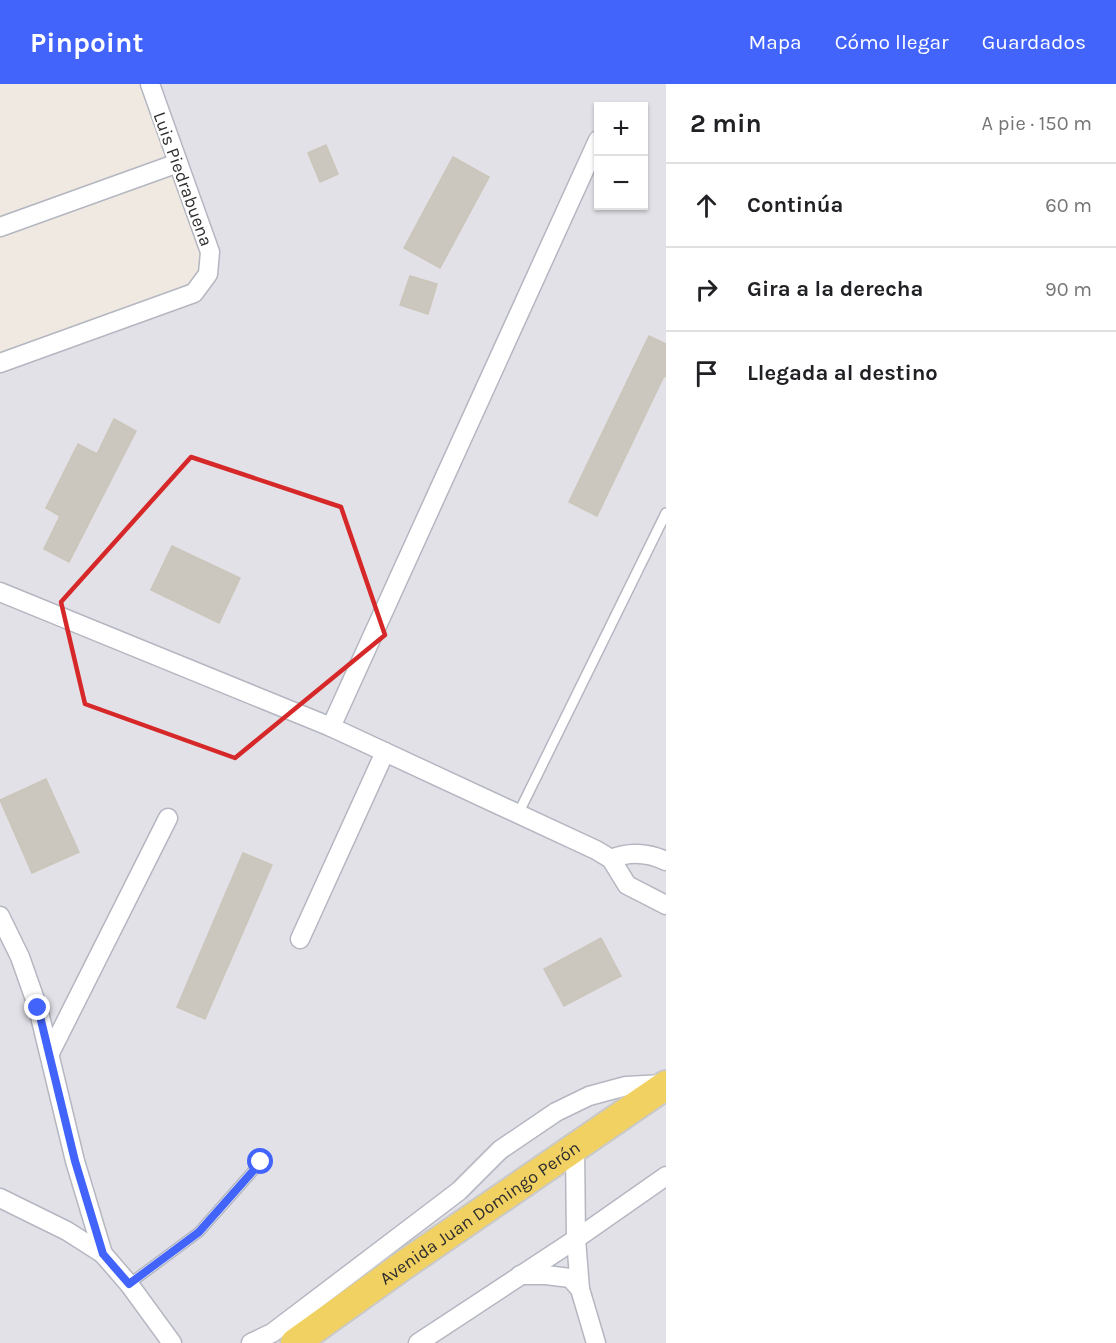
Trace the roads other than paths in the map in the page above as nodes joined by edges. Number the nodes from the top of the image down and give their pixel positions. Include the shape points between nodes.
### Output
1 (150, 84) edge
2 (594, 149) edge
3 (178, 163) junction
4 (0, 227) edge
5 (0, 363) edge
6 (666, 513) edge
7 (0, 592) edge
8 (331, 727) junction
9 (385, 752) junction
10 (518, 814) junction
11 (168, 818) dead end
12 (611, 859) junction
13 (666, 861) edge
14 (666, 905) edge
15 (0, 916) edge
16 (300, 939) dead end
17 (50, 1053) junction
18 (666, 1085) edge
19 (574, 1148) junction
20 (261, 1162) dead end
21 (666, 1176) edge
22 (0, 1198) edge
23 (576, 1239) junction
24 (103, 1254) junction
25 (520, 1275) junction
26 (129, 1284) junction
27 (580, 1289) junction
28 (172, 1343) edge
29 (251, 1343) edge
30 (295, 1343) edge
31 (418, 1343) edge
32 (596, 1343) edge

1 - 3 street, Luis Piedrabuena
2 - 8 street
3 - 4 street
3 - 5 street, Luis Piedrabuena via 210,252 208,274 194,293
6 - 10 lane
7 - 8 street
8 - 9 street
9 - 10 street
9 - 16 street
10 - 12 street
11 - 17 street
12 - 13 street via 651,854
12 - 14 street via 627,885
15 - 17 street via 20,957
17 - 24 street via 75,1161
18 - 19 main road, Avenida Juan Domingo Perón
18 - 29 street via 626,1086 589,1096 556,1113 500,1150 459,1191 272,1333
19 - 23 street
19 - 30 main road, Avenida Juan Domingo Perón
20 - 26 lane via 199,1232
21 - 23 street
22 - 24 street via 67,1231
23 - 25 street
23 - 27 street
24 - 26 street
25 - 27 street via 570,1278
25 - 31 street
26 - 28 street
27 - 32 street

